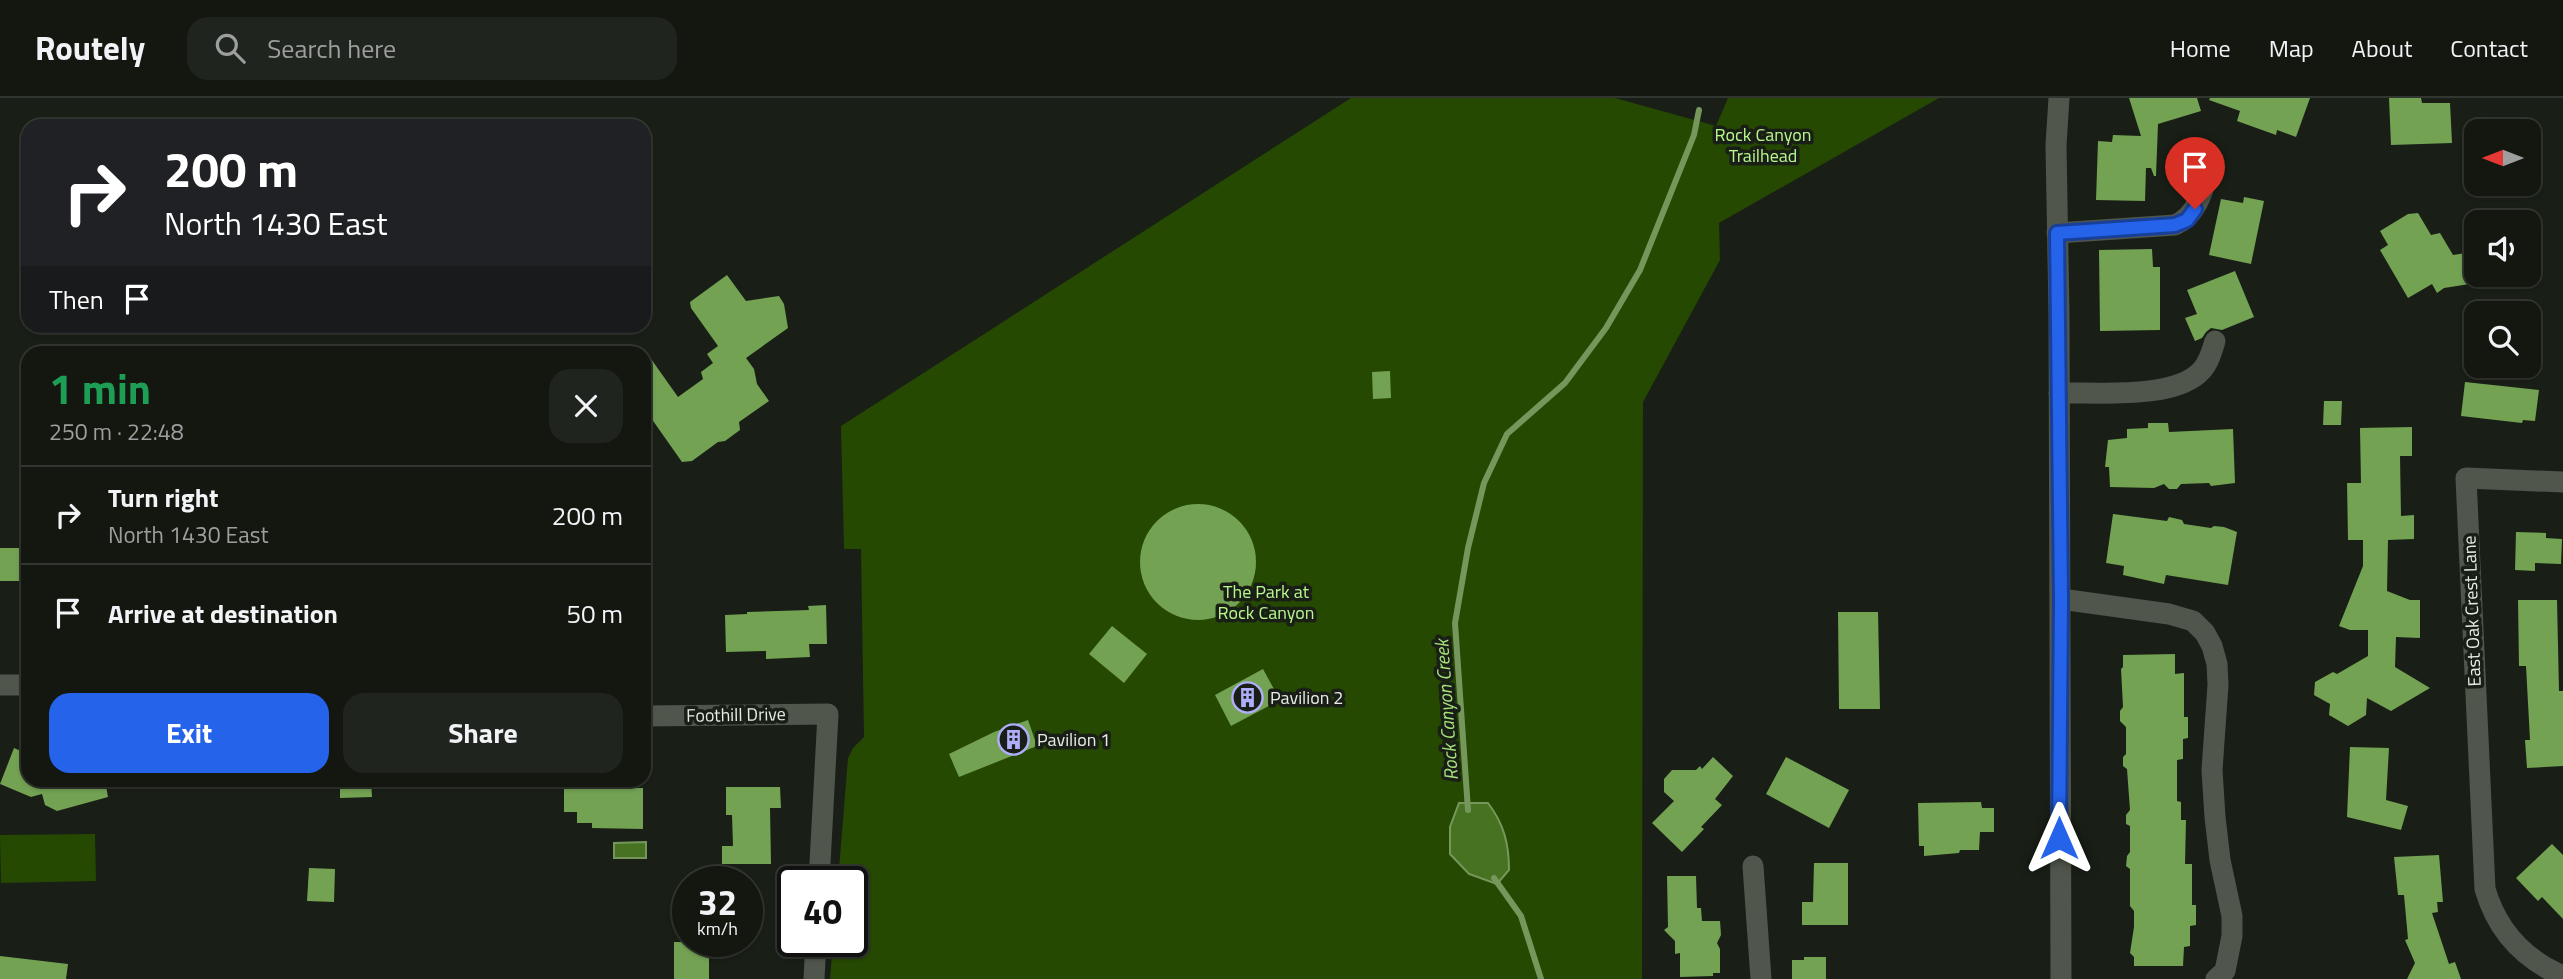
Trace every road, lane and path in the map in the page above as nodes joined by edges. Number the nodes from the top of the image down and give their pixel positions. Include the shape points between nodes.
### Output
1 (2057, 108) edge
2 (2212, 160) dead end
3 (2057, 233) junction
4 (2215, 341) dead end
5 (2059, 393) junction
6 (2563, 482) edge
7 (2061, 599) junction
8 (0, 685) edge
9 (21, 685) edge
10 (651, 716) edge
11 (820, 866) edge
12 (1753, 866) dead end
13 (815, 957) edge
14 (2563, 976) edge
15 (814, 979) edge
16 (1761, 979) edge
17 (2061, 979) edge
18 (2216, 979) edge

1 - 3 street
2 - 3 street via 2187,220 2175,225
3 - 5 street
4 - 5 street via 2202,371 2171,388
5 - 7 street
6 - 14 street, East Oak Crest Lane via 2466,478 2485,889 2496,919 2511,941 2532,960
7 - 17 street
7 - 18 street via 2193,621 2213,646 2218,685 2213,793 2232,916 2225,971
8 - 9 street
10 - 11 street, Foothill Drive via 828,714
12 - 16 street
13 - 15 street

